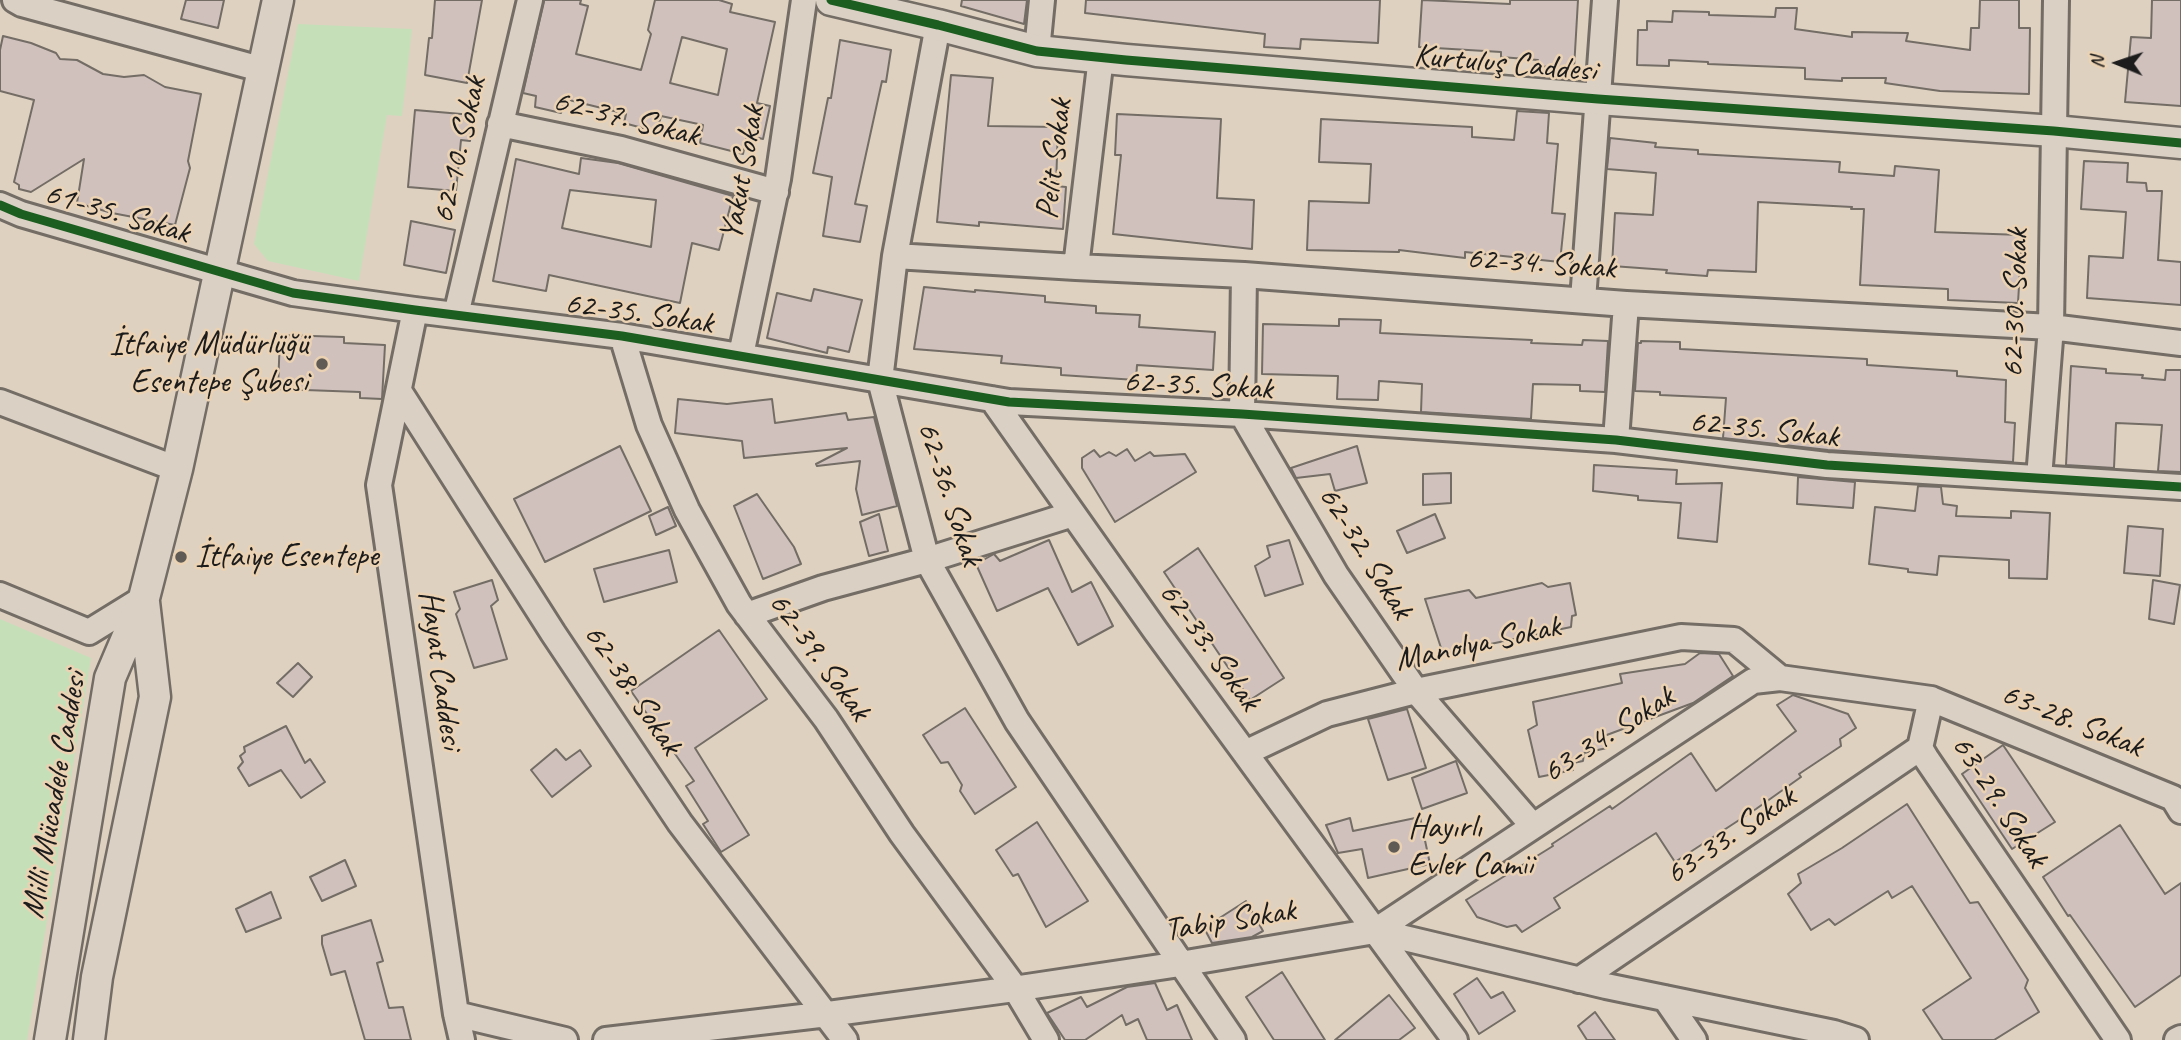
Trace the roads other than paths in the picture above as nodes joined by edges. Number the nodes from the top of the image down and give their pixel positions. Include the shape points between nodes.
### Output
1 (15, 0) edge
2 (278, 0) edge
3 (530, 0) edge
4 (804, 0) edge
5 (1042, 0) edge
6 (1605, 0) edge
7 (2056, 0) edge
8 (839, 1) edge
9 (938, 25) junction
10 (1037, 51) junction
11 (1101, 57) junction
12 (264, 70) junction
13 (1598, 99) junction
14 (500, 124) junction
15 (2054, 131) junction
16 (2181, 142) edge
17 (776, 192) junction
18 (0, 205) edge
19 (895, 256) junction
20 (1076, 267) junction
21 (220, 271) junction
22 (1244, 275) junction
23 (1583, 300) junction
24 (1626, 304) junction
25 (415, 310) junction
26 (456, 315) junction
27 (2051, 327) junction
28 (622, 336) junction
29 (2181, 343) edge
30 (741, 355) junction
31 (880, 380) junction
32 (399, 391) junction
33 (992, 399) junction
34 (0, 402) edge
35 (1242, 414) junction
36 (1616, 440) junction
37 (177, 469) junction
38 (2039, 478) junction
39 (2181, 487) edge
40 (1073, 514) junction
41 (928, 559) junction
42 (0, 595) edge
43 (144, 598) junction
44 (747, 615) junction
45 (1780, 678) junction
46 (1416, 691) junction
47 (1931, 699) junction
48 (1920, 748) junction
49 (1245, 753) junction
50 (2178, 801) edge
51 (1532, 825) junction
52 (1375, 931) junction
53 (1180, 964) junction
54 (1579, 980) junction
55 (1015, 988) junction
56 (1665, 999) junction
57 (456, 1014) junction
58 (828, 1014) junction
59 (50, 1040) edge
60 (89, 1040) edge
61 (463, 1040) edge
62 (565, 1040) edge
63 (606, 1040) edge
64 (845, 1040) edge
65 (1046, 1040) edge
66 (1233, 1040) edge
67 (1455, 1040) edge
68 (1694, 1040) edge
69 (1856, 1040) edge
70 (2118, 1040) edge

1 - 12 street
2 - 12 street
3 - 14 street, 62-10. Sokak
4 - 17 street, Yakut Sokak
5 - 10 street
6 - 13 street
7 - 15 street, 62-30. Sokak
8 - 9 street, Kurtuluş Caddesi
9 - 10 street, Kurtuluş Caddesi
9 - 19 street, 62-36. Sokak
10 - 11 street, Kurtuluş Caddesi
11 - 13 street, Kurtuluş Caddesi
11 - 20 street, Pelit Sokak
12 - 21 street
13 - 15 street, Kurtuluş Caddesi
13 - 23 street
14 - 17 street, 62-37. Sokak via 621,149
14 - 26 street, 62-10. Sokak
15 - 16 street, Kurtuluş Caddesi
15 - 27 street, 62-30. Sokak
17 - 30 street, Yakut Sokak
18 - 21 street, 61-35. Sokak
19 - 20 street, 62-34. Sokak
19 - 31 street, 62-36. Sokak
20 - 22 street, 62-34. Sokak
21 - 25 street, 62-35. Sokak via 293,293
21 - 37 street
22 - 23 street, 62-34. Sokak
22 - 35 street
23 - 24 street, 62-34. Sokak
24 - 27 street, 62-34. Sokak
24 - 36 street
25 - 26 street, 62-35. Sokak
25 - 32 street, Hayat Caddesi
26 - 28 street, 62-35. Sokak
27 - 29 street, 62-34. Sokak
27 - 38 street, 62-30. Sokak
28 - 30 street, 62-35. Sokak
28 - 44 street, 62-39. Sokak via 649,425 682,498
30 - 31 street, 62-35. Sokak
31 - 33 street, 62-35. Sokak
31 - 41 street, 62-36. Sokak
32 - 57 street, Hayat Caddesi via 379,485
32 - 58 street, 62-38. Sokak via 680,823
33 - 35 street, 62-35. Sokak
33 - 40 street, 62-33. Sokak
34 - 37 street
35 - 36 street, 62-35. Sokak
35 - 46 street, 62-32. Sokak via 1336,575
36 - 38 street, 62-35. Sokak via 1827,465
37 - 43 street
38 - 39 street, 62-35. Sokak
40 - 41 street
40 - 49 street, 62-33. Sokak
41 - 44 street
41 - 53 street, 62-36. Sokak via 1017,721
42 - 43 street via 89,632
43 - 59 street, Milli Mücadele Caddesi via 110,678
43 - 60 street via 155,697 96,977
44 - 55 street, 62-39. Sokak
45 - 46 street, Manolya Sokak via 1734,640 1681,637
45 - 47 street, 63-29. Sokak
45 - 51 street, 63-34. Sokak via 1753,681
46 - 49 street, Manolya Sokak via 1327,714
46 - 51 street, 62-32. Sokak
47 - 48 street, 63-29. Sokak
47 - 50 street, 63-28. Sokak
48 - 54 street, 63-33. Sokak
48 - 70 street, 63-29. Sokak
49 - 52 street, 62-33. Sokak
51 - 52 street, 63-34. Sokak
52 - 53 street, Tabip Sokak
52 - 54 street, Tabip Sokak
52 - 67 street, 62-33. Sokak
53 - 55 street, Tabip Sokak
53 - 66 street, 62-36. Sokak
54 - 56 street, Tabip Sokak
55 - 58 street, Tabip Sokak
55 - 65 street, 62-39. Sokak
56 - 68 street
56 - 69 street, Tabip Sokak
57 - 61 street, Hayat Caddesi
57 - 62 street
58 - 63 street, Tabip Sokak
58 - 64 street, 62-38. Sokak

